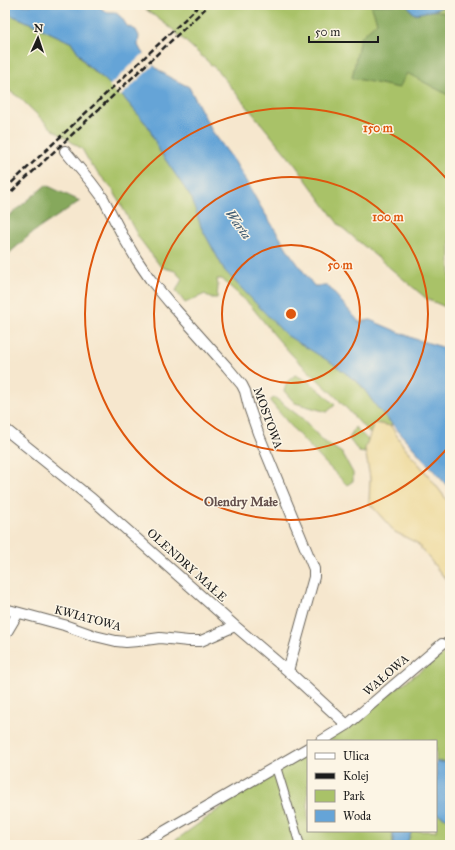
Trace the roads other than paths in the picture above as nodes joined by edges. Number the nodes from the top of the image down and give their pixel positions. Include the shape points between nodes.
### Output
1 (65, 151) dead end
2 (5, 429) edge
3 (5, 609) edge
4 (18, 613) junction
5 (235, 626) junction
6 (5, 635) edge
7 (442, 644) dead end
8 (288, 671) junction
9 (347, 725) junction
10 (323, 740) edge
11 (307, 749) edge
12 (276, 767) junction
13 (141, 845) edge
14 (300, 845) edge

1 - 8 street, MOSTOWA via 103,198 125,240 150,279 228,367 245,391 258,433 314,570
2 - 5 street, OLENDRY MAŁE via 92,499
3 - 4 street, KWIATOWA
4 - 5 street, KWIATOWA via 95,636 126,642 160,638 201,640
4 - 6 street
5 - 8 street, OLENDRY MAŁE
7 - 9 street, WAŁOWA
8 - 9 street, OLENDRY MAŁE
9 - 10 street, WAŁOWA
11 - 12 street
12 - 13 street
12 - 14 street

